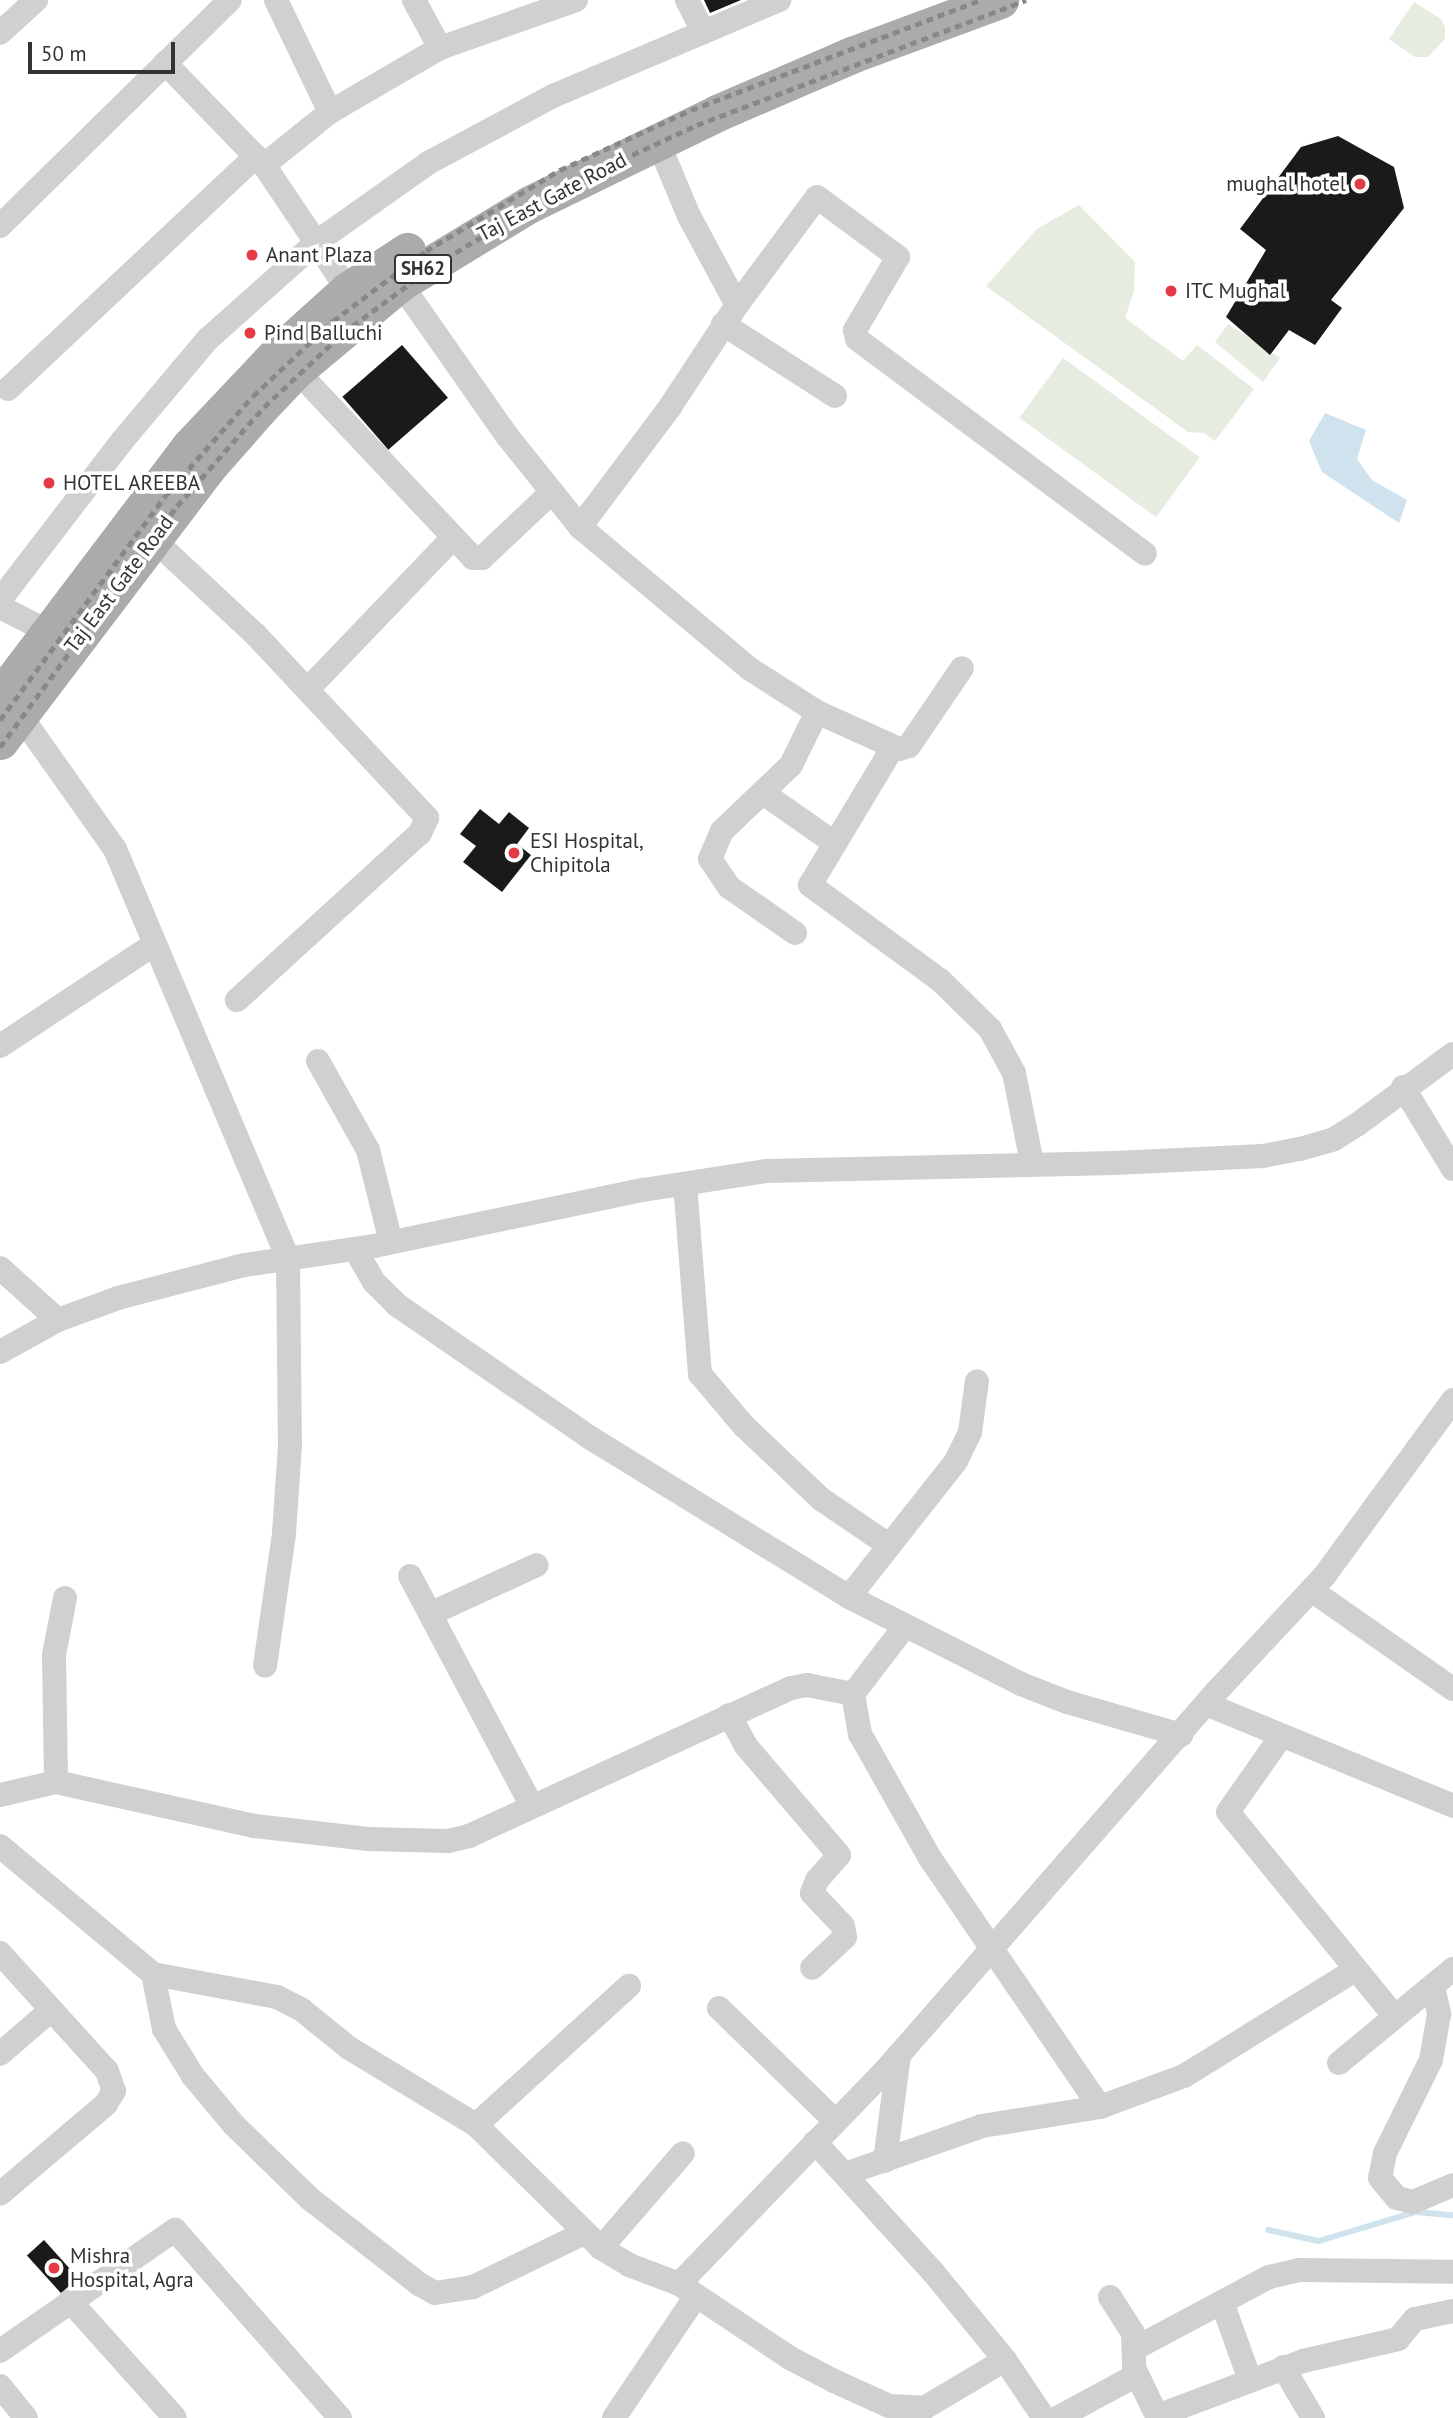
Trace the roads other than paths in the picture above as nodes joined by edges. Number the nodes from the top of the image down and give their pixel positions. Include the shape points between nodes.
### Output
1 (36, 0) edge
2 (230, 0) edge
3 (276, 0) edge
4 (414, 0) edge
5 (687, 0) edge
6 (779, 0) edge
7 (927, 0) edge
8 (1000, 0) edge
9 (561, 2) edge
10 (703, 32) junction
11 (0, 33) edge
12 (440, 48) junction
13 (165, 63) junction
14 (330, 112) junction
15 (658, 142) junction
16 (260, 160) junction
17 (1, 221) edge
18 (318, 241) junction
19 (400, 283) junction
20 (356, 302) junction
21 (730, 315) junction
22 (296, 370) junction
23 (9, 389) dead end
24 (835, 396) dead end
25 (551, 493) junction
26 (580, 527) junction
27 (453, 538) junction
28 (153, 539) junction
29 (1145, 554) dead end
30 (0, 600) edge
31 (0, 607) edge
32 (49, 632) junction
33 (962, 668) dead end
34 (308, 689) junction
35 (817, 712) junction
36 (7, 718) edge
37 (893, 747) junction
38 (763, 793) junction
39 (833, 842) junction
40 (795, 933) dead end
41 (153, 945) junction
42 (237, 1000) dead end
43 (0, 1046) edge
44 (1453, 1054) edge
45 (318, 1061) dead end
46 (1403, 1087) junction
47 (1032, 1163) junction
48 (1453, 1170) edge
49 (685, 1184) junction
50 (391, 1242) junction
51 (355, 1249) junction
52 (288, 1258) junction
53 (0, 1268) edge
54 (58, 1320) junction
55 (0, 1352) edge
56 (977, 1381) dead end
57 (1453, 1400) edge
58 (890, 1546) junction
59 (537, 1565) dead end
60 (410, 1576) dead end
61 (1311, 1590) junction
62 (849, 1597) junction
63 (65, 1598) dead end
64 (432, 1613) junction
65 (905, 1626) junction
66 (265, 1666) dead end
67 (1453, 1689) edge
68 (853, 1694) junction
69 (1206, 1704) junction
70 (729, 1715) junction
71 (1181, 1735) junction
72 (1280, 1738) junction
73 (56, 1782) junction
74 (0, 1795) edge
75 (531, 1805) junction
76 (1453, 1806) edge
77 (0, 1846) edge
78 (0, 1953) edge
79 (993, 1953) junction
80 (813, 1968) dead end
81 (1355, 1970) junction
82 (153, 1974) junction
83 (1446, 1980) edge
84 (629, 1986) dead end
85 (719, 2008) dead end
86 (51, 2010) junction
87 (1395, 2017) junction
88 (0, 2054) edge
89 (900, 2055) junction
90 (1339, 2063) dead end
91 (1100, 2107) junction
92 (835, 2121) junction
93 (476, 2125) junction
94 (816, 2142) junction
95 (683, 2152) dead end
96 (886, 2161) junction
97 (845, 2174) junction
98 (1453, 2185) edge
99 (0, 2194) edge
100 (593, 2240) junction
101 (1453, 2272) edge
102 (688, 2290) junction
103 (1110, 2297) dead end
104 (71, 2301) junction
105 (1222, 2302) junction
106 (1453, 2311) edge
107 (1134, 2349) junction
108 (0, 2351) edge
109 (1005, 2360) junction
110 (1283, 2367) junction
111 (1137, 2375) junction
112 (1250, 2380) junction
113 (0, 2386) edge
114 (1157, 2417) edge
115 (26, 2418) edge
116 (175, 2418) edge
117 (340, 2418) edge
118 (614, 2418) edge
119 (1044, 2418) edge
120 (1057, 2418) edge
121 (1313, 2418) edge

1 - 11 street
2 - 13 street
3 - 14 street
4 - 12 street
5 - 10 street
6 - 10 street
7 - 20 main road, SH62 via 635,125 496,196
8 - 15 main road, Taj East Gate Road / SH62 via 854,54
9 - 12 street
10 - 18 street via 554,96 428,163
12 - 14 street
13 - 16 street
13 - 17 street
14 - 16 street
15 - 19 main road, Taj East Gate Road / SH62 via 530,204
15 - 21 street
16 - 18 street
16 - 23 street
18 - 20 street
18 - 30 street via 208,340 122,441
19 - 20 main road, Taj East Gate Road / SH62
19 - 25 street
20 - 22 main road, Taj East Gate Road / SH62
20 - 32 main road, SH62 via 278,353 189,447
21 - 24 street
21 - 26 street via 670,407
21 - 29 street via 810,202 822,198 898,257 855,336
22 - 27 street
22 - 28 main road, Taj East Gate Road / SH62 via 208,467
25 - 26 street
25 - 27 street via 482,558 470,556
26 - 35 street via 750,669
27 - 34 street
28 - 34 street
28 - 36 main road, Taj East Gate Road / SH62
31 - 32 street
32 - 36 main road, SH62
33 - 37 street via 909,746
34 - 42 street via 424,812 427,825
35 - 37 street
35 - 38 street via 803,746
36 - 41 street via 116,849
37 - 39 street
38 - 39 street
38 - 40 street via 722,831 710,859 729,887
39 - 47 street via 810,885 940,981 990,1029 1014,1073
41 - 43 street
41 - 52 street
44 - 46 street
45 - 50 street via 368,1150
46 - 47 street via 1342,1134 1300,1149 1263,1156
46 - 48 street
47 - 49 street via 766,1171
49 - 50 street
49 - 58 street via 700,1374 744,1426 821,1499
50 - 51 street
51 - 52 street
51 - 62 street via 374,1282 397,1306 590,1437
52 - 54 street via 118,1298
52 - 66 street via 290,1445 284,1534
53 - 54 street
54 - 55 street
56 - 58 street via 970,1432 956,1461
57 - 61 street via 1362,1529
58 - 62 street
59 - 64 street
60 - 64 street
61 - 67 street
61 - 69 street
62 - 65 street
63 - 73 street via 54,1655
64 - 75 street
65 - 68 street
65 - 71 street via 1055,1698
68 - 70 street via 807,1685
68 - 79 street via 860,1734 930,1858
69 - 71 street
69 - 72 street
70 - 75 street
70 - 80 street via 746,1746 839,1854 812,1893 844,1926 845,1937
71 - 79 street
72 - 76 street
72 - 81 street via 1228,1811
73 - 74 street
73 - 75 street via 254,1826 424,1842 469,1836
77 - 82 street
78 - 86 street
79 - 89 street
79 - 91 street
81 - 87 street
81 - 91 street via 1184,2076
82 - 93 street via 277,1997 302,2010 357,2053
82 - 100 street via 164,2029 193,2076 234,2125 309,2198 419,2284 435,2293 473,2287
83 - 87 street
83 - 98 street via 1431,2060 1385,2153 1380,2178 1397,2198 1413,2202
84 - 93 street
85 - 92 street
86 - 88 street
86 - 99 street via 107,2071 114,2091 106,2104
87 - 90 street
89 - 92 street
89 - 96 street
91 - 96 street via 982,2126
92 - 94 street
93 - 100 street
94 - 97 street
94 - 102 street
95 - 100 street
96 - 97 street
97 - 109 street
100 - 102 street via 629,2265
101 - 105 street via 1300,2270 1269,2277
102 - 109 street via 790,2358 906,2410 943,2401
102 - 118 street
103 - 107 street via 1133,2333
104 - 108 street
104 - 116 street
104 - 117 street via 175,2230
105 - 107 street
105 - 112 street
106 - 110 street via 1415,2319 1398,2339
107 - 111 street
109 - 119 street
110 - 112 street
110 - 121 street
111 - 114 street
111 - 120 street
112 - 114 street
113 - 115 street

